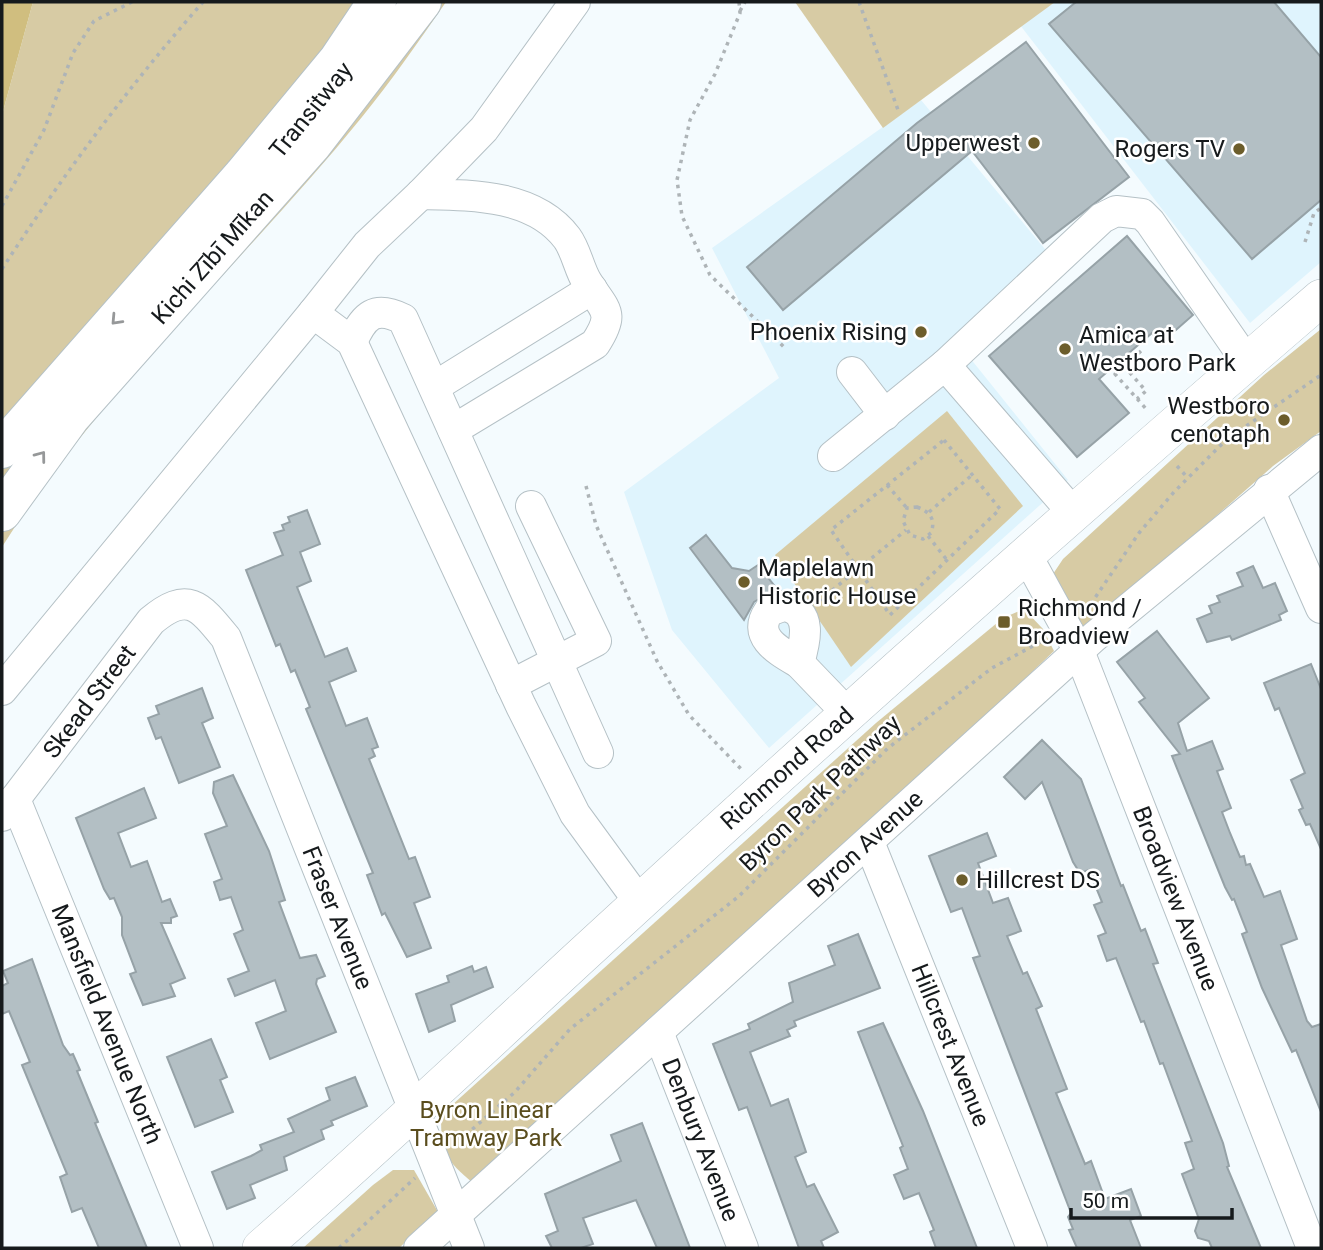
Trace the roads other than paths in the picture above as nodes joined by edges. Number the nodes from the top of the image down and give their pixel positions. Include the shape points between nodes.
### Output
1 (377, 2) edge
2 (392, 2) edge
3 (422, 2) edge
4 (575, 2) edge
5 (421, 194) junction
6 (162, 270) junction
7 (592, 289) junction
8 (1321, 298) edge
9 (313, 313) junction
10 (352, 342) junction
11 (1247, 362) junction
12 (945, 365) junction
13 (852, 372) dead end
14 (435, 387) junction
15 (885, 415) junction
16 (453, 430) junction
17 (2, 449) edge
18 (1321, 450) edge
19 (833, 456) dead end
20 (1269, 490) junction
21 (531, 506) dead end
22 (2, 512) edge
23 (1074, 514) junction
24 (1027, 556) junction
25 (188, 603) joint
26 (1321, 608) edge
27 (1074, 640) junction
28 (555, 663) junction
29 (799, 663) junction
30 (511, 685) junction
31 (2, 690) edge
32 (849, 715) junction
33 (598, 754) dead end
34 (8, 807) edge
35 (869, 842) junction
36 (640, 903) junction
37 (658, 1032) junction
38 (414, 1112) junction
39 (456, 1214) junction
40 (198, 1248) edge
41 (261, 1248) edge
42 (419, 1248) edge
43 (469, 1248) edge
44 (743, 1248) edge
45 (1032, 1248) edge
46 (1312, 1248) edge

1 - 6 highway, Kichi Zībī Mīkan via 338,60
2 - 6 street, Transitway via 337,80 250,184
22 -> 3 highway, Kichi Zībī Mīkan via 70,418 312,145
4 - 5 street via 484,129
5 - 7 street via 490,195 545,218 567,238
5 - 9 street via 367,245
6 -> 17 highway, Kichi Zībī Mīkan
7 - 14 street
7 - 16 street via 607,312 607,325 595,344
8 - 11 main road, Richmond Road
9 - 10 street
9 - 31 street
10 - 14 street via 360,323 387,311 403,320
10 - 30 street
11 - 12 street via 1150,222 1142,214 1116,211 1088,229
11 - 23 main road, Richmond Road
12 - 15 street
12 - 23 street
13 - 15 street
14 - 16 street
15 - 19 street
16 - 28 street
18 - 20 street, Byron Avenue
20 - 26 street
20 - 27 street, Byron Avenue
21 - 28 street via 596,641
23 - 24 main road, Richmond Road
24 - 27 street, Broadview Avenue
24 - 32 main road, Richmond Road
25 - 34 street, Skead Street via 169,606 151,621
25 - 38 street, Fraser Avenue via 204,611 226,638
27 - 35 street, Byron Avenue
27 - 46 street, Broadview Avenue
28 - 30 street
28 - 33 street
29 - 29 street via 766,639 762,625 775,607 790,607 801,616 806,635
29 - 32 street
30 - 36 street via 575,814
32 - 36 main road, Richmond Road
34 - 40 street, Mansfield Avenue North
35 - 37 street, Byron Avenue
35 - 45 street, Hillcrest Avenue
36 - 38 main road, Richmond Road
37 - 39 street, Byron Avenue
37 - 44 street, Denbury Avenue
38 - 39 street, Fraser Avenue
38 - 41 main road, Richmond Road
39 - 42 street, Byron Avenue
39 - 43 street, Fraser Avenue

